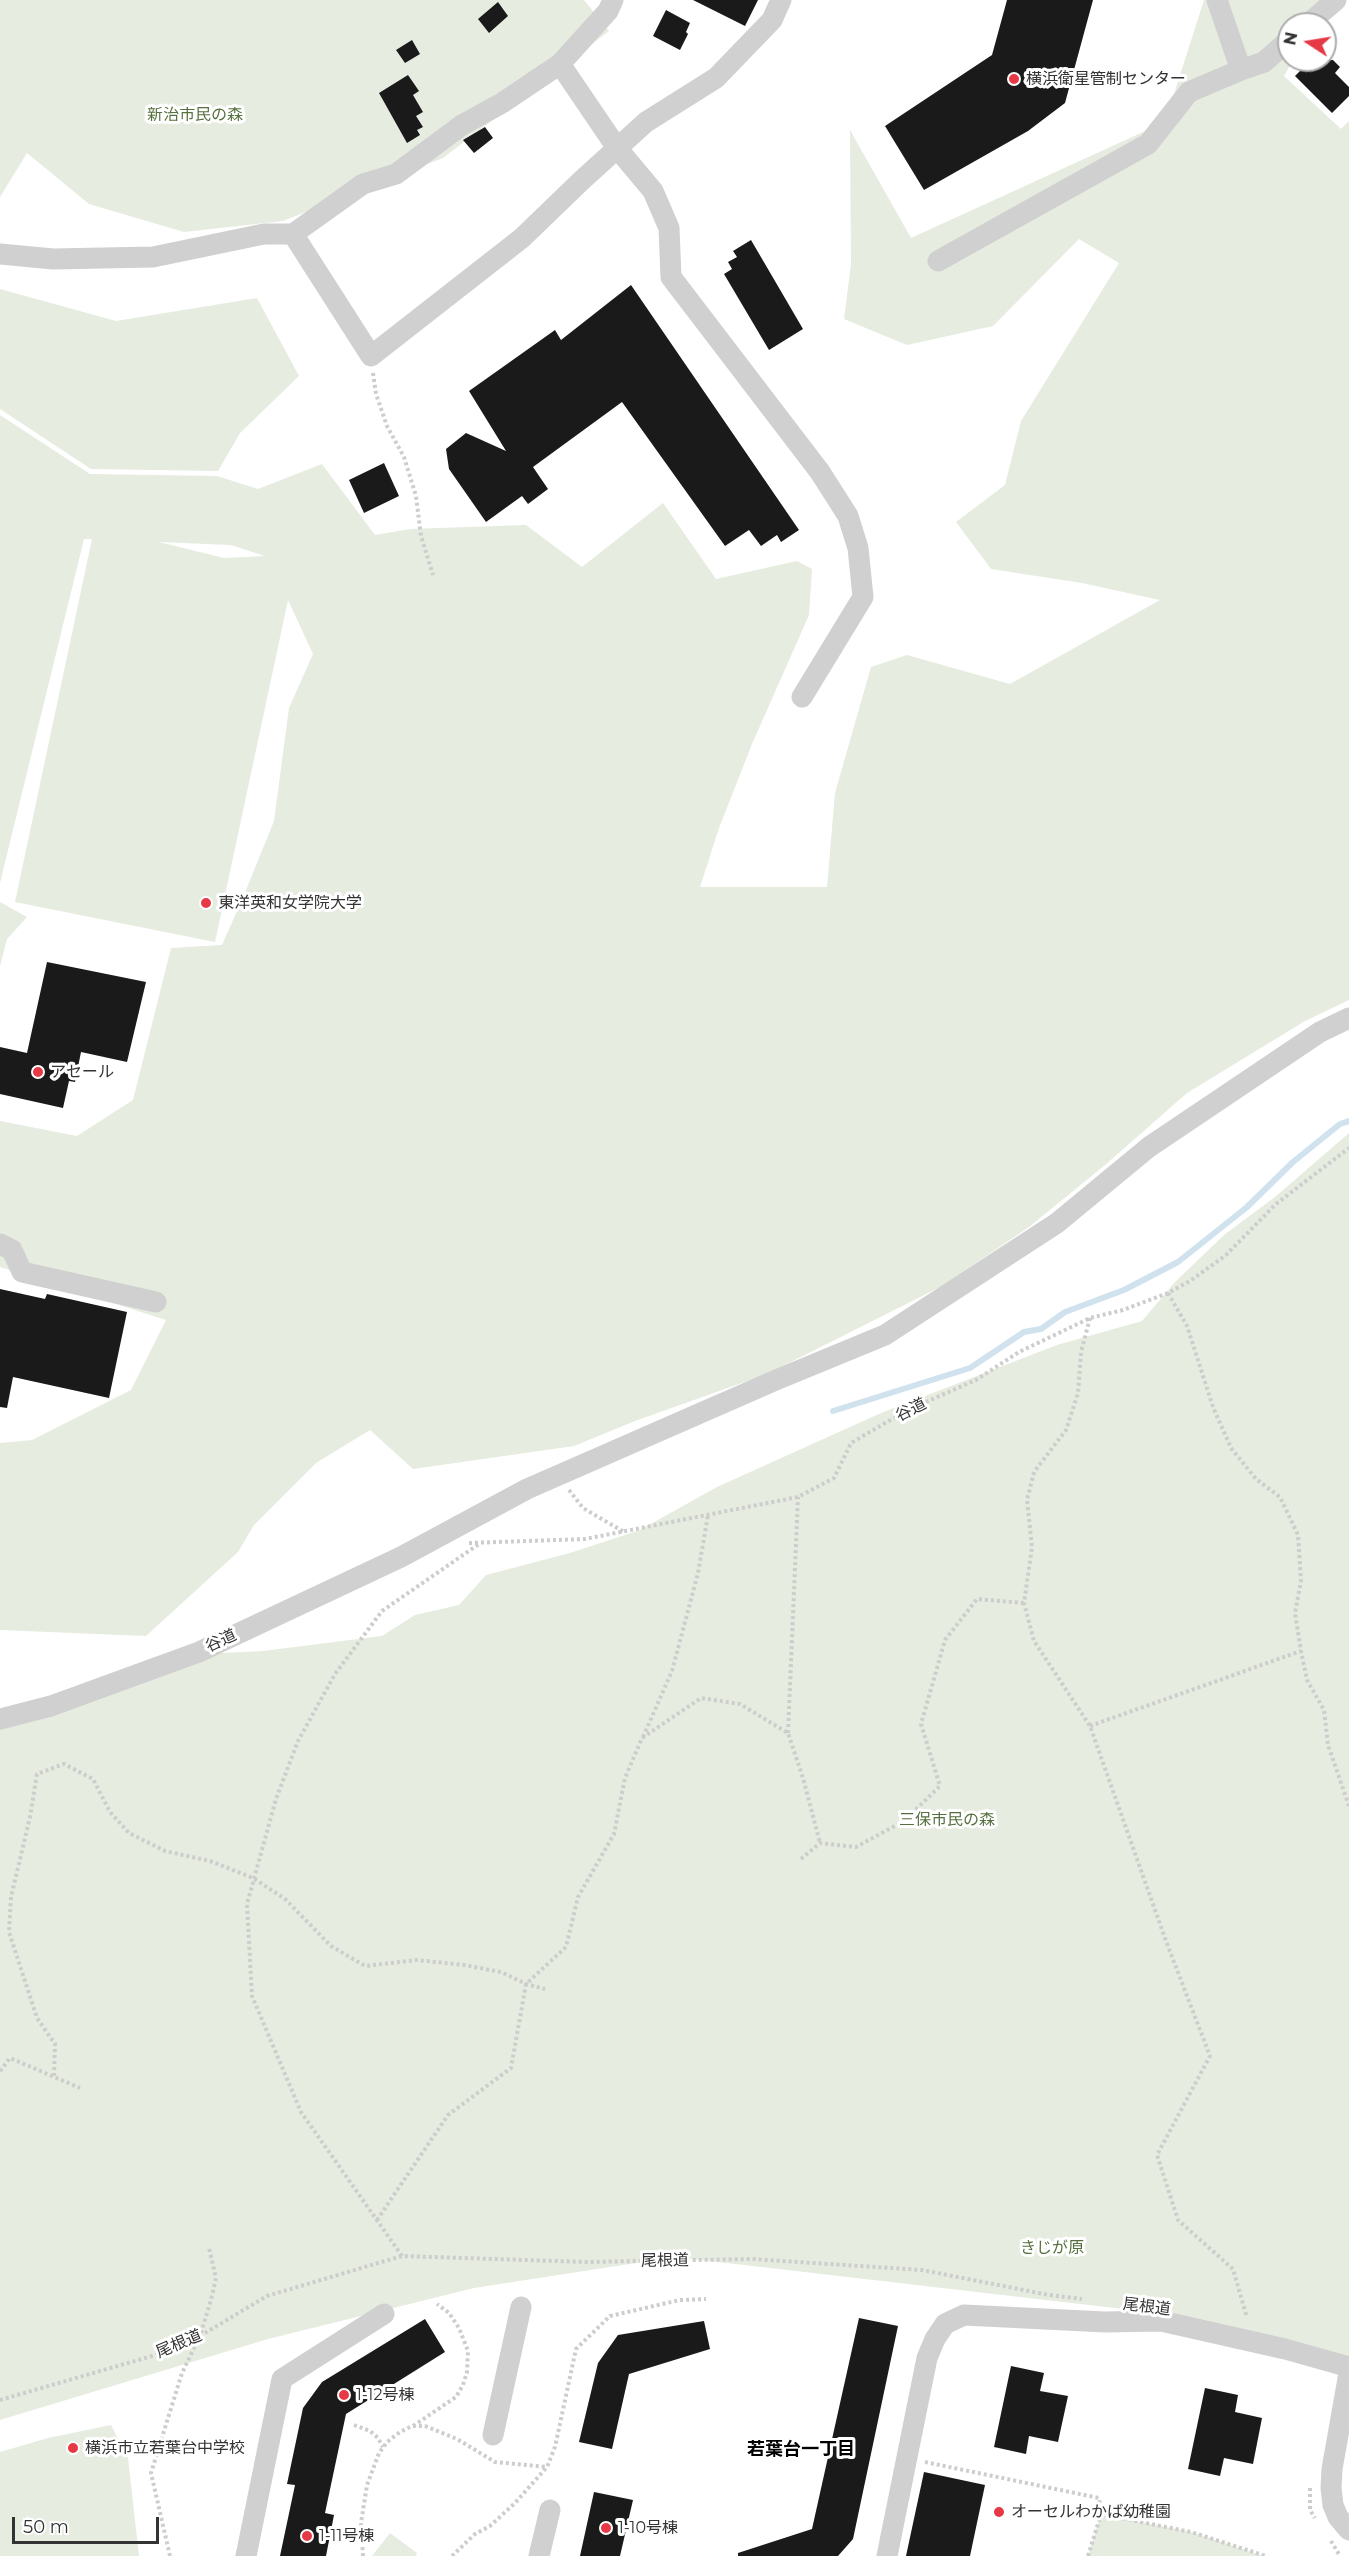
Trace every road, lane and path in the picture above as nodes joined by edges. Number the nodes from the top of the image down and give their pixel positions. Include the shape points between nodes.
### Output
1 (613, 0) edge
2 (781, 0) edge
3 (1217, 0) edge
4 (1336, 0) edge
5 (1322, 12) edge
6 (1277, 51) edge
7 (560, 64) junction
8 (1241, 70) junction
9 (617, 148) junction
10 (293, 234) junction
11 (0, 254) edge
12 (938, 261) dead end
13 (371, 356) junction
14 (433, 575) dead end
15 (802, 697) dead end
16 (1349, 1018) edge
17 (1349, 1148) edge
18 (0, 1244) edge
19 (1168, 1293) junction
20 (156, 1302) dead end
21 (1090, 1318) junction
22 (557, 1476) junction
23 (798, 1497) junction
24 (708, 1515) junction
25 (624, 1532) junction
26 (468, 1543) dead end
27 (479, 1544) junction
28 (1024, 1603) junction
29 (1301, 1651) junction
30 (0, 1719) edge
31 (1090, 1726) junction
32 (788, 1733) junction
33 (642, 1738) junction
34 (1349, 1806) edge
35 (820, 1843) junction
36 (801, 1859) dead end
37 (253, 1878) junction
38 (526, 1984) junction
39 (544, 1989) dead end
40 (0, 2071) edge
41 (54, 2076) junction
42 (80, 2088) dead end
43 (377, 2220) junction
44 (209, 2248) dead end
45 (402, 2256) junction
46 (706, 2299) dead end
47 (1083, 2299) dead end
48 (438, 2304) dead end
49 (521, 2307) dead end
50 (384, 2314) dead end
51 (1235, 2317) dead end
52 (1246, 2318) junction
53 (1257, 2321) dead end
54 (200, 2336) junction
55 (1349, 2367) edge
56 (1349, 2373) edge
57 (0, 2400) edge
58 (354, 2425) dead end
59 (412, 2426) junction
60 (493, 2434) dead end
61 (383, 2448) junction
62 (906, 2458) junction
63 (547, 2467) junction
64 (550, 2510) dead end
65 (1101, 2514) junction
66 (1349, 2530) edge
67 (170, 2556) edge
68 (246, 2556) edge
69 (363, 2556) edge
70 (452, 2556) edge
71 (539, 2556) edge
72 (887, 2556) edge
73 (1088, 2556) edge
74 (1266, 2556) edge

1 - 7 street via 608,11
2 - 9 street via 772,20 716,78 646,122
3 - 8 street
4 - 5 street
6 - 8 street via 1264,62
7 - 9 street
7 - 10 street via 462,125 396,174 363,184
8 - 12 street via 1189,92 1149,144
9 - 13 street via 522,238
9 - 15 street via 653,191 669,228 671,277 820,472 848,516 858,548 863,597
10 - 11 street via 264,234 153,257 53,260
10 - 13 street
13 - 14 path via 376,394 416,496 421,536
16 - 22 street, 谷道 via 1320,1032 1158,1140 1057,1223 885,1335
17 - 19 path, 谷道 via 1276,1204 1226,1255
18 - 20 street via 12,1250 22,1272
19 - 21 path, 谷道
19 - 29 path via 1187,1326 1213,1407 1231,1448 1256,1479 1280,1497 1298,1535 1301,1581 1295,1613
21 - 23 path, 谷道 via 851,1443 834,1478
21 - 28 path via 1081,1352 1078,1392 1066,1430 1034,1472 1028,1500 1032,1547
22 - 25 path via 583,1508
22 - 30 street, 谷道 via 401,1557 199,1652 51,1706
23 - 24 path, 谷道
23 - 32 path
24 - 25 path, 谷道
24 - 33 path via 698,1573 672,1671
25 - 27 path, 谷道 via 585,1539
26 - 27 path, 谷道
27 - 37 path via 382,1611 335,1674 298,1741
28 - 31 path via 1034,1641
28 - 35 path via 977,1599 945,1641 921,1724 940,1786 904,1821 856,1847
29 - 31 path
29 - 34 path via 1306,1680 1324,1710 1328,1745
31 - 52 path via 1210,2056 1157,2155 1178,2220 1233,2270
32 - 33 path via 740,1704 701,1698
32 - 35 path
33 - 38 path via 625,1778 615,1834 578,1897 566,1947
35 - 36 path
37 - 38 path via 285,1899 331,1947 365,1966 417,1960 464,1965 501,1972
37 - 41 path via 210,1861 165,1851 129,1833 110,1812 93,1779 64,1764 37,1774 11,1897 9,1932 37,2018 55,2044
37 - 43 path via 247,1904 252,1996 301,2112
38 - 39 path
38 - 43 path via 511,2068 448,2115
40 - 41 path via 10,2058
41 - 42 path
43 - 45 path
44 - 54 path via 216,2278
45 - 47 path, 尾根道 via 586,2262 775,2261 922,2270
45 - 54 path, 尾根道 via 267,2296
46 - 63 path via 680,2300 610,2316 576,2349
48 - 59 path via 459,2328 468,2351 467,2372 456,2397
49 - 60 street
50 - 68 street via 282,2379
51 - 52 path
52 - 53 path
54 - 57 path, 尾根道 via 166,2352
54 - 67 path via 182,2373 151,2473
55 - 62 street via 1161,2321 964,2315 945,2324 927,2358
56 - 66 street via 1331,2488 1338,2517
58 - 61 path via 370,2431
59 - 61 path
59 - 63 path via 436,2430 495,2462
61 - 69 path via 367,2485 361,2523
62 - 65 path via 1099,2498
62 - 72 street
63 - 70 path via 515,2503
64 - 71 street
65 - 73 path
65 - 74 path via 1191,2532

